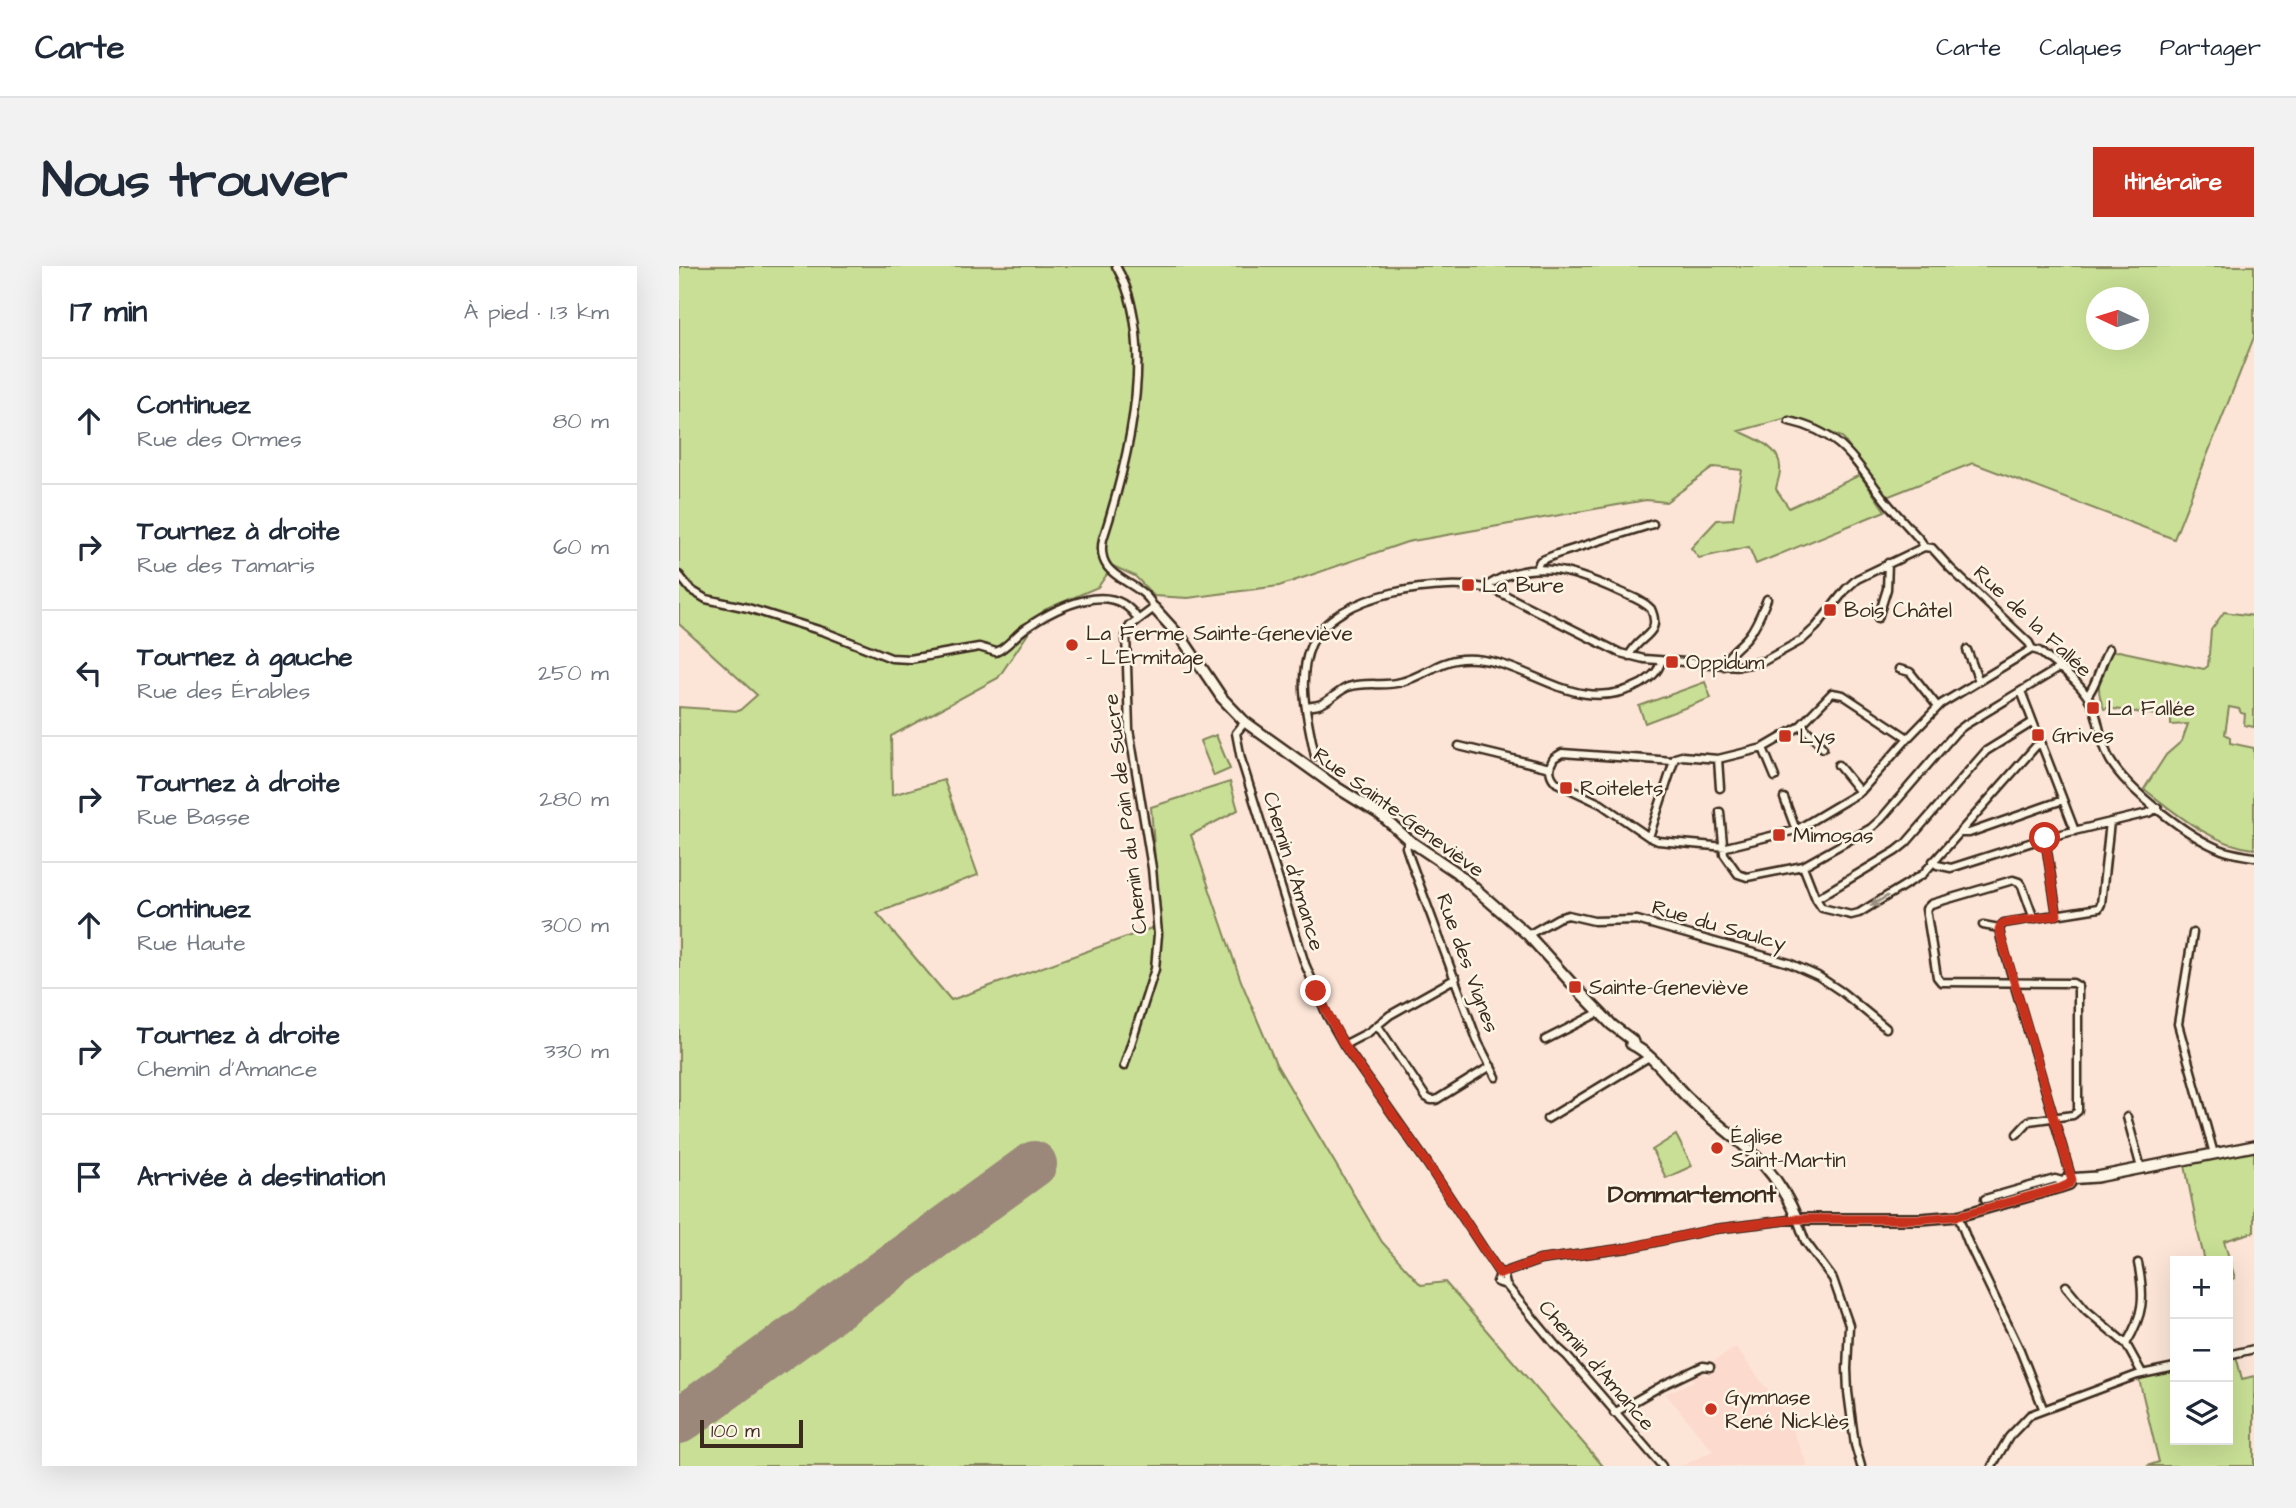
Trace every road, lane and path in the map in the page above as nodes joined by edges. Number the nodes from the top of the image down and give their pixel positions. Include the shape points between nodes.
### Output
1 (1116, 266) edge
2 (1789, 421) dead end
3 (1653, 524) dead end
4 (1924, 547) junction
5 (1888, 564) junction
6 (1536, 569) junction
7 (679, 575) edge
8 (1484, 588) junction
9 (1767, 599) dead end
10 (1154, 608) junction
11 (1878, 618) dead end
12 (1138, 620) junction
13 (2032, 649) junction
14 (2109, 649) dead end
15 (1968, 650) dead end
16 (1629, 656) junction
17 (1661, 661) junction
18 (1724, 666) junction
19 (2059, 668) junction
20 (1899, 669) dead end
21 (1979, 681) junction
22 (2021, 691) junction
23 (2087, 696) junction
24 (1306, 707) junction
25 (1938, 707) junction
26 (1245, 722) junction
27 (2033, 723) junction
28 (1802, 725) junction
29 (1908, 738) junction
30 (2042, 744) junction
31 (1459, 746) dead end
32 (1763, 748) junction
33 (1823, 748) dead end
34 (1315, 756) dead end
35 (1718, 758) junction
36 (1673, 761) junction
37 (1837, 765) dead end
38 (1549, 768) junction
39 (1775, 777) dead end
40 (1720, 788) dead end
41 (1860, 792) junction
42 (1784, 799) dead end
43 (2063, 800) junction
44 (2158, 808) junction
45 (1720, 812) dead end
46 (2110, 822) junction
47 (1796, 830) junction
48 (2075, 831) junction
49 (1959, 833) junction
50 (1649, 837) junction
51 (2045, 838) junction
52 (1413, 842) junction
53 (1724, 847) junction
54 (2254, 857) edge
55 (1933, 861) junction
56 (1803, 866) junction
57 (1816, 899) junction
58 (2057, 915) junction
59 (2034, 919) junction
60 (1983, 925) dead end
61 (1999, 928) junction
62 (2193, 933) dead end
63 (1528, 935) junction
64 (1456, 978) junction
65 (2014, 983) junction
66 (1600, 1012) junction
67 (1378, 1026) junction
68 (1886, 1028) dead end
69 (1545, 1040) dead end
70 (1344, 1045) junction
71 (1649, 1056) junction
72 (1123, 1066) dead end
73 (1491, 1066) junction
74 (1496, 1077) dead end
75 (2053, 1117) junction
76 (2127, 1117) dead end
77 (1548, 1119) dead end
78 (2017, 1134) dead end
79 (2254, 1146) edge
80 (2214, 1154) junction
81 (2141, 1168) junction
82 (2067, 1180) junction
83 (1986, 1199) dead end
84 (1958, 1216) junction
85 (1797, 1219) junction
86 (2139, 1263) dead end
87 (1500, 1274) junction
88 (2066, 1286) dead end
89 (2126, 1344) junction
90 (2254, 1349) edge
91 (2233, 1354) edge
92 (1710, 1367) dead end
93 (2170, 1368) edge
94 (2142, 1373) junction
95 (2043, 1408) junction
96 (1615, 1413) junction
97 (1662, 1466) edge
98 (1861, 1466) edge
99 (1992, 1466) edge

1 - 10 street via 1131,306 1136,388 1127,454 1102,552 1110,570
2 - 4 street, Rue de la Fallée via 1826,434 1849,452
3 - 6 street via 1557,554 1539,561
4 - 5 street
4 - 13 street, Rue de la Fallée via 1932,548
5 - 11 street via 1889,581
5 - 18 street via 1853,582 1816,628 1786,651 1757,663
6 - 8 street via 1501,578
6 - 16 street via 1583,575 1649,606 1653,628
7 - 12 street via 706,599 825,632 891,658 910,659 979,646 999,651 1057,610 1093,598 1125,605
8 - 16 street
8 - 24 street via 1417,588 1342,612 1321,629 1311,646 1304,682
9 - 18 street via 1753,629
10 - 12 street
10 - 26 street, Rue Sainte-Geneviève
12 - 72 street, Chemin du Pain de Sucre via 1126,633 1128,718 1158,934 1153,976
13 - 19 street, Rue de la Fallée
13 - 21 street
14 - 23 street
15 - 21 street
16 - 17 street
17 - 18 street
17 - 24 street via 1655,673 1634,687 1588,695 1503,664 1458,660 1399,683 1355,685
19 - 22 street
19 - 23 street, Rue de la Fallée
20 - 25 street via 1910,672
21 - 25 street
22 - 27 street
22 - 56 street via 1956,733 1871,828
23 - 44 street, Rue de la Fallée via 2118,772
24 - 34 street
25 - 29 street
26 - 52 street, Rue Sainte-Geneviève
26 - 70 street, Chemin d'Amance via 1236,733 1248,783 1308,972
27 - 30 street
27 - 57 street via 1986,751 1906,843
28 - 29 street via 1836,692
28 - 32 street
28 - 33 street
29 - 41 street
30 - 43 street
30 - 49 street
31 - 38 street
32 - 35 street
32 - 39 street
35 - 36 street via 1679,756
35 - 40 street
36 - 38 street via 1562,753
36 - 50 street
37 - 41 street
38 - 50 street via 1557,783 1601,804
41 - 47 street
42 - 47 street
43 - 48 street
43 - 49 street
44 - 46 street
44 - 54 street, Rue de la Fallée via 2221,850
45 - 53 street
46 - 48 street
46 - 58 street via 2101,905 2096,910
47 - 53 street
48 - 51 street
49 - 55 street
50 - 53 street
51 - 55 street via 1951,868
51 - 58 street
52 - 63 street, Rue Sainte-Geneviève via 1456,872
52 - 64 street, Rue des Vignes via 1410,859
53 - 56 street via 1728,860 1743,876
55 -> 57 street via 1917,879 1855,915 1822,908
56 - 57 street
58 - 59 street
59 - 61 street via 2004,923
59 - 65 street via 2020,883 2013,880 1926,909 1939,980 1949,984
60 - 61 street
61 - 65 street
62 - 80 street via 2178,1024
63 - 66 street, Rue Sainte-Geneviève
63 - 68 street, Rue du Saulcy via 1568,915 1594,921 1637,920 1789,963 1842,992
64 - 67 street
64 - 73 street, Rue des Vignes
65 - 75 street
65 - 75 street via 2073,983 2079,990 2079,1108 2076,1114
66 - 69 street
66 - 71 street, Rue Sainte-Geneviève via 1629,1044
67 - 70 street
67 - 73 street via 1429,1100
70 - 87 street, Chemin d'Amance
71 - 77 street
71 - 85 street, Rue Sainte-Geneviève via 1703,1111 1763,1161 1784,1189
73 - 74 street, Rue des Vignes
75 - 78 street via 2026,1122
75 - 82 street
76 - 81 street
79 - 80 street
80 - 81 street
81 - 82 street
82 - 83 street via 2055,1179
82 - 84 street via 2069,1184
84 - 85 street
84 - 95 street
85 - 87 street via 1540,1260
85 - 98 street via 1805,1241 1833,1279 1849,1325 1848,1392
86 - 89 street via 2142,1309
87 - 96 street, Chemin d'Amance via 1497,1282 1507,1285
88 - 89 street
89 - 94 street
90 - 91 street
92 - 96 street via 1663,1385
93 - 94 street
94 - 95 street
95 - 99 street via 2021,1422
96 - 97 street, Chemin d'Amance

